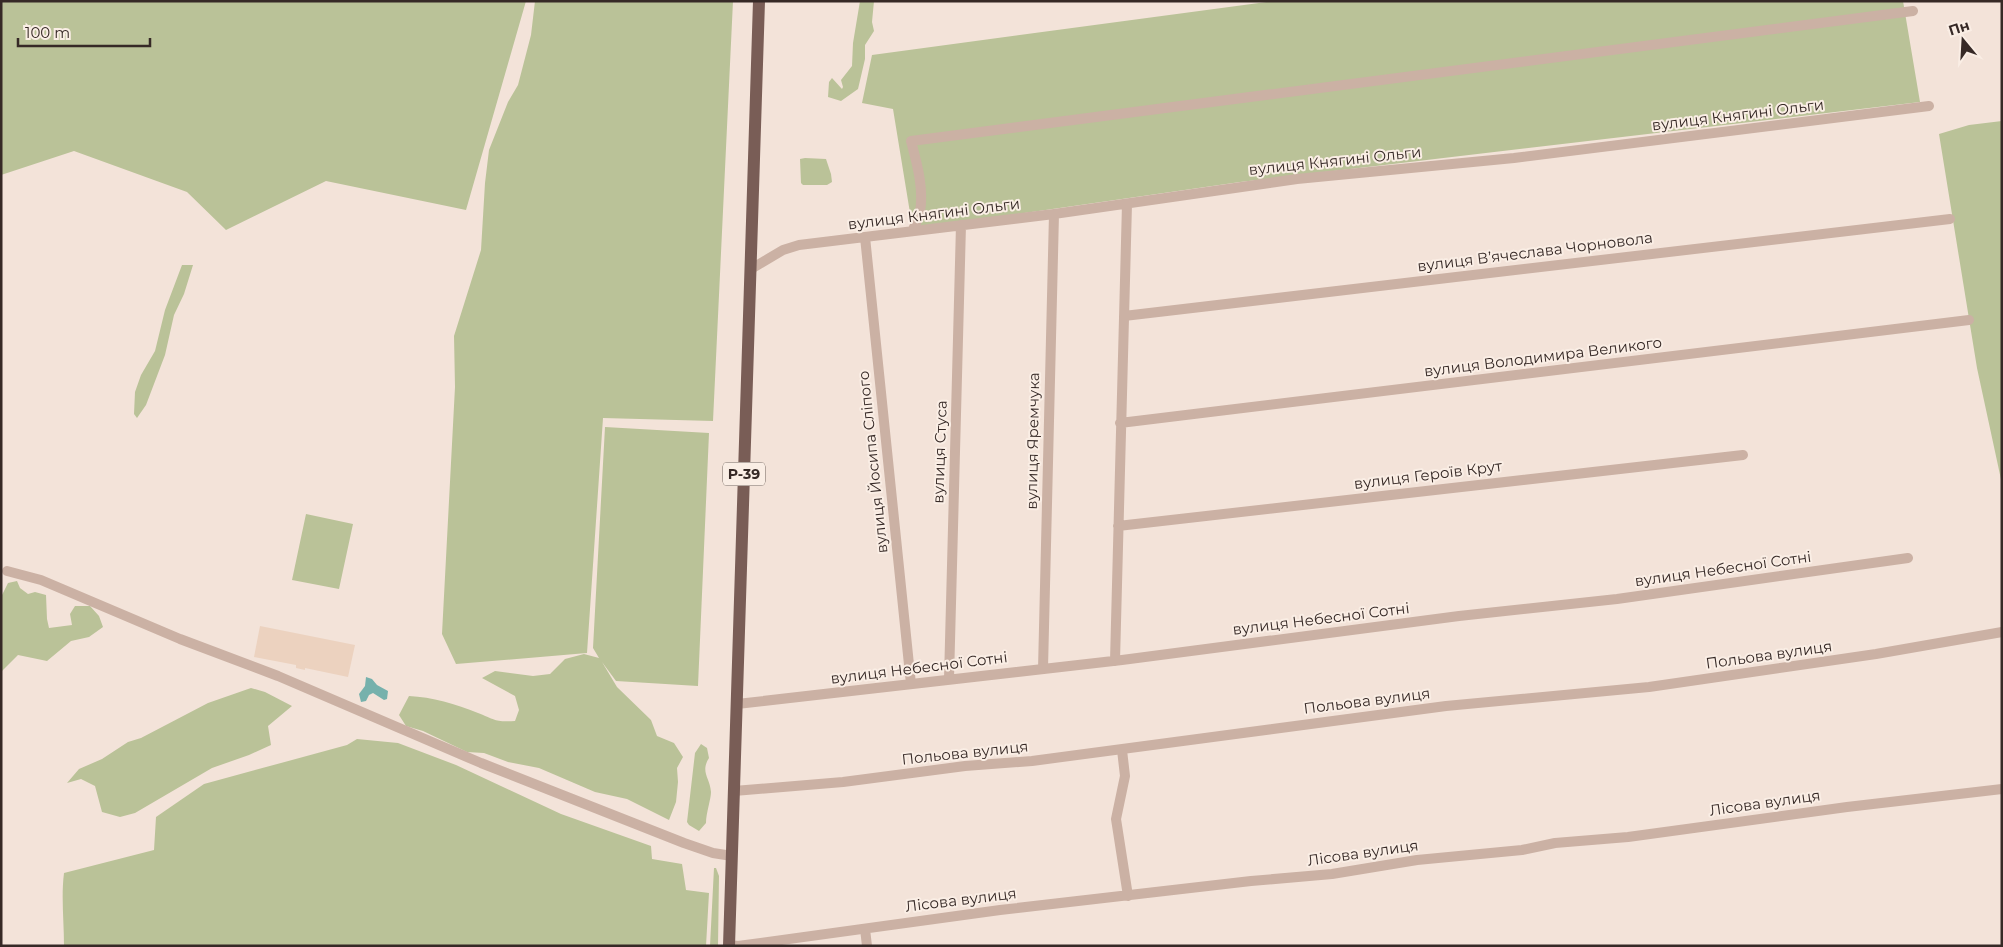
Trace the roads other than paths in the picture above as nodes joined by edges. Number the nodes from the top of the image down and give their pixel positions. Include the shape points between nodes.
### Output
1 (759, 1) edge
2 (1913, 11) dead end
3 (1929, 106) dead end
4 (1127, 204) junction
5 (1054, 214) junction
6 (1950, 218) dead end
7 (961, 225) junction
8 (912, 231) junction
9 (865, 237) junction
10 (751, 269) junction
11 (1124, 316) junction
12 (1969, 320) dead end
13 (1120, 423) junction
14 (1742, 455) dead end
15 (1118, 526) junction
16 (1908, 558) dead end
17 (7, 571) dead end
18 (2002, 632) edge
19 (1115, 661) junction
20 (1043, 669) junction
21 (949, 679) junction
22 (911, 684) junction
23 (737, 704) junction
24 (1122, 750) junction
25 (2002, 789) edge
26 (734, 791) junction
27 (732, 856) junction
28 (1128, 896) junction
29 (865, 929) junction
30 (729, 945) edge
31 (867, 946) edge

1 - 10 main road, Р-39
2 - 8 street via 911,140 921,194 920,214
3 - 4 street, вулиця Княгині Ольги via 1514,158 1297,179
4 - 5 street, вулиця Княгині Ольги
4 - 11 street
5 - 7 street, вулиця Княгині Ольги
5 - 20 street, вулиця Яремчука
6 - 11 street, вулиця Вʼячеслава Чорновола
7 - 8 street, вулиця Княгині Ольги
7 - 21 street, вулиця Стуса
8 - 9 street, вулиця Княгині Ольги
9 - 10 street, вулиця Княгині Ольги via 799,245 783,250
9 - 22 street, вулиця Йосипа Сліпого
10 - 23 main road, Р-39
11 - 13 street
12 - 13 street, вулиця Володимира Великого
13 - 15 street
14 - 15 street, вулиця Героїв Крут
15 - 19 street
16 - 19 street, вулиця Небесної Сотні via 1617,599 1458,616
17 - 27 street via 41,580 481,763 684,843
18 - 24 street, Польова вулиця via 1649,687 1446,706
19 - 20 street, вулиця Небесної Сотні
20 - 21 street, вулиця Небесної Сотні
21 - 22 street, вулиця Небесної Сотні
22 - 23 street, вулиця Небесної Сотні
23 - 26 main road, Р-39
24 - 26 street, Польова вулиця via 843,782
24 - 28 street via 1124,776 1116,819
25 - 28 street, Лісова вулиця via 1555,843 1522,850 1417,860 1323,875
26 - 27 main road, Р-39
27 - 30 main road, Р-39
28 - 29 street, Лісова вулиця
29 - 30 street, Лісова вулиця
29 - 31 street

